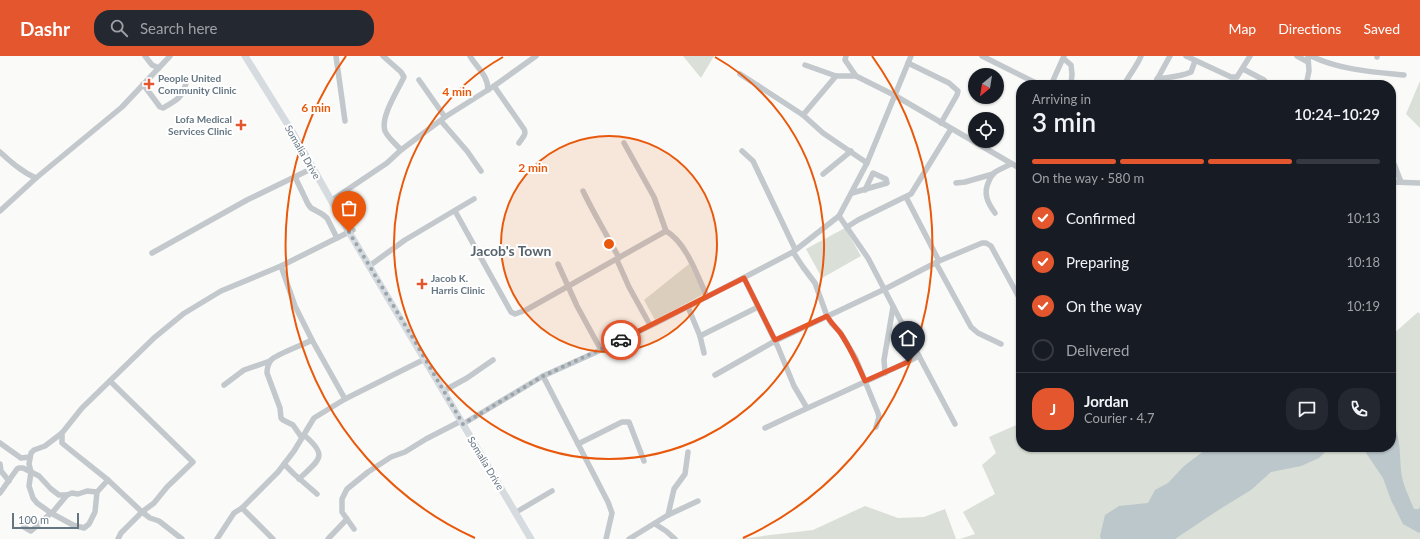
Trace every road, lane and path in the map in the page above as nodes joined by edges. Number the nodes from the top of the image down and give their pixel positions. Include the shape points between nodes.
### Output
1 (145, 56) edge
2 (170, 56) edge
3 (245, 56) edge
4 (250, 56) edge
5 (336, 56) edge
6 (383, 56) edge
7 (470, 56) edge
8 (911, 56) edge
9 (982, 56) edge
10 (1142, 56) edge
11 (1170, 56) edge
12 (1186, 56) edge
13 (1250, 56) edge
14 (1297, 56) edge
15 (1312, 56) edge
16 (535, 57) edge
17 (846, 57) edge
18 (1064, 57) edge
19 (1308, 59) edge
20 (1196, 61) junction
21 (908, 63) junction
22 (805, 65) dead end
23 (159, 68) junction
24 (1243, 69) junction
25 (740, 74) dead end
26 (1404, 75) dead end
27 (836, 76) junction
28 (856, 76) junction
29 (1157, 79) joint
30 (187, 80) dead end
31 (419, 80) dead end
32 (1030, 80) edge
33 (1053, 80) edge
34 (1071, 80) edge
35 (1127, 80) edge
36 (1264, 80) edge
37 (1307, 80) edge
38 (143, 84) junction
39 (494, 86) junction
40 (488, 90) junction
41 (894, 95) junction
42 (804, 115) junction
43 (443, 119) junction
44 (345, 121) dead end
45 (942, 123) junction
46 (951, 129) junction
47 (519, 143) dead end
48 (624, 143) dead end
49 (401, 150) junction
50 (742, 151) dead end
51 (851, 151) junction
52 (0, 152) edge
53 (867, 163) junction
54 (1011, 164) junction
55 (1016, 166) edge
56 (313, 168) junction
57 (1396, 169) edge
58 (481, 171) dead end
59 (823, 174) dead end
60 (993, 174) junction
61 (295, 177) junction
62 (36, 178) junction
63 (1396, 182) edge
64 (1401, 182) junction
65 (956, 183) dead end
66 (1420, 183) edge
67 (865, 190) dead end
68 (583, 191) dead end
69 (852, 193) junction
70 (906, 197) junction
71 (335, 198) junction
72 (474, 199) dead end
73 (0, 211) edge
74 (455, 211) junction
75 (995, 213) dead end
76 (839, 216) junction
77 (847, 227) junction
78 (351, 231) junction
79 (666, 232) junction
80 (337, 238) junction
81 (794, 251) junction
82 (152, 253) dead end
83 (618, 259) junction
84 (937, 262) junction
85 (372, 264) junction
86 (558, 264) dead end
87 (281, 266) junction
88 (744, 278) junction
89 (568, 287) junction
90 (885, 289) junction
91 (1016, 292) edge
92 (707, 297) junction
93 (688, 307) junction
94 (893, 307) junction
95 (758, 308) junction
96 (827, 316) junction
97 (900, 320) junction
98 (650, 325) junction
99 (890, 326) junction
100 (700, 336) junction
101 (312, 340) junction
102 (775, 340) junction
103 (1001, 344) dead end
104 (601, 350) junction
105 (704, 353) dead end
106 (919, 356) junction
107 (424, 359) junction
108 (271, 360) junction
109 (493, 360) dead end
110 (885, 373) junction
111 (714, 375) dead end
112 (543, 376) junction
113 (110, 381) junction
114 (865, 381) junction
115 (224, 385) dead end
116 (447, 389) junction
117 (345, 398) junction
118 (807, 408) junction
119 (463, 422) junction
120 (955, 424) dead end
121 (876, 426) dead end
122 (766, 428) dead end
123 (62, 433) junction
124 (303, 437) junction
125 (0, 443) edge
126 (578, 444) junction
127 (688, 452) dead end
128 (30, 457) junction
129 (644, 461) dead end
130 (0, 464) edge
131 (284, 464) junction
132 (31, 472) junction
133 (299, 479) junction
134 (108, 480) junction
135 (9, 481) junction
136 (552, 491) dead end
137 (97, 492) junction
138 (0, 493) edge
139 (67, 494) junction
140 (317, 494) dead end
141 (698, 501) dead end
142 (242, 508) junction
143 (518, 511) junction
144 (142, 512) junction
145 (52, 513) junction
146 (668, 515) junction
147 (29, 519) dead end
148 (347, 519) junction
149 (655, 524) junction
150 (354, 528) dead end
151 (118, 539) edge
152 (182, 539) edge
153 (218, 539) edge
154 (273, 539) edge
155 (328, 539) edge
156 (531, 539) edge
157 (535, 539) edge
158 (606, 539) edge
159 (629, 539) edge
160 (675, 539) edge

1 - 23 street via 152,65
2 - 23 street
3 - 56 main road, Somalia Drive
4 - 71 main road, Somalia Drive
5 - 44 street
6 - 49 street via 404,77 390,103 384,125 387,135
7 - 40 street via 486,76
8 - 21 street
9 - 32 street
10 - 35 street
11 - 29 street
12 - 20 street
13 - 24 street
14 - 19 street
15 - 26 street via 1350,68
16 - 39 street
17 - 28 street
18 - 33 street
18 - 34 street via 1071,65
19 - 37 street
20 - 24 street via 1231,77 1237,77
20 - 29 street via 1192,72
21 - 41 street
21 - 45 street via 949,83 958,91
22 - 27 street
23 - 38 street
24 - 36 street
25 - 42 street
27 - 28 street
27 - 42 street
28 - 41 street
30 - 38 street via 182,95 163,108
31 - 43 street
38 - 62 street via 122,107
39 - 40 street
39 - 47 street via 526,132
40 - 43 street
41 - 45 street
41 - 53 street
42 - 51 street via 823,133
43 - 49 street
43 - 58 street
45 - 46 street
46 - 54 street
46 - 70 street via 915,189
48 - 79 street via 654,197
49 - 71 street via 387,163
50 - 81 street via 753,161
51 - 53 street
51 - 59 street
52 - 62 street
53 - 69 street
54 - 55 street
54 - 60 street
56 - 61 street
56 - 78 main road, Somalia Drive
57 - 64 street
60 - 65 street
60 - 75 street via 986,191 989,205
61 - 80 street via 308,204 327,218
61 - 82 street via 241,203
62 - 73 street
63 - 64 street
64 - 66 street
67 - 69 street
68 - 83 street
69 - 76 street
70 - 77 street
70 - 84 street
71 - 78 main road, Somalia Drive
72 - 74 street
74 - 85 street via 405,240
74 - 89 street via 512,312 518,314
76 - 77 street
76 - 81 street
77 - 90 street
78 - 80 street
78 - 85 main road, Somalia Drive
78 - 107 main road, Somalia Drive
79 - 83 street
79 - 92 street via 672,234 688,256
80 - 87 street
81 - 88 street
81 - 96 street via 815,283
83 - 89 street
83 - 98 street via 629,287
84 - 90 street
84 - 91 street via 982,244 989,244
84 - 103 street via 971,327
85 - 116 main road, Somalia Drive
86 - 89 street
87 - 101 street via 295,306
87 - 113 street via 221,291 182,314
88 - 92 street
88 - 95 street
89 - 104 street
90 - 94 street
90 - 96 street
92 - 93 street
93 - 98 street
93 - 100 street
94 - 97 street
94 - 99 street
95 - 100 street
95 - 102 street
96 - 102 street
96 - 114 street via 856,359
97 - 99 street
97 - 106 street
98 - 104 street
99 - 110 street via 884,360
100 - 105 street
101 - 108 street
101 - 117 street
102 - 111 street
102 - 118 street via 794,386
104 - 112 street
106 - 110 street
106 - 120 street
107 - 117 street
107 - 119 main road, Somalia Drive
108 - 115 street via 244,370
108 - 124 street via 267,373 280,408 281,418 293,425
109 - 116 street
110 - 114 street
112 - 119 street
112 - 126 street
113 - 123 street via 82,408
113 - 144 street via 193,462
114 - 118 street
114 - 121 street via 878,413
116 - 119 main road, Somalia Drive
117 - 124 street via 314,418
118 - 122 street
119 - 143 main road, Somalia Drive
119 - 148 street via 390,457 347,488 342,504 342,512
119 - 156 main road, Somalia Drive
123 - 128 street via 45,446 34,450
123 - 134 street via 62,443
124 - 131 street
124 - 133 street via 317,448 319,458
125 - 128 street via 21,458
126 - 129 street via 622,422 629,422
126 - 158 street via 612,513
127 - 146 street via 685,474 674,489
128 - 132 street
130 - 135 street
131 - 133 street
131 - 142 street
132 - 135 street via 19,468
132 - 139 street via 43,479 55,493
132 - 145 street via 30,486 33,498
133 - 140 street
134 - 137 street
134 - 144 street
135 - 138 street
136 - 143 street
137 - 139 street
137 - 145 street via 95,512 84,528
139 - 145 street
141 - 146 street
142 - 153 street via 234,513
142 - 154 street
143 - 157 main road, Somalia Drive
144 - 151 street
144 - 152 street via 160,521
145 - 147 street via 31,531 24,527
146 - 149 street
148 - 150 street
148 - 155 street
149 - 159 street
149 - 160 street

